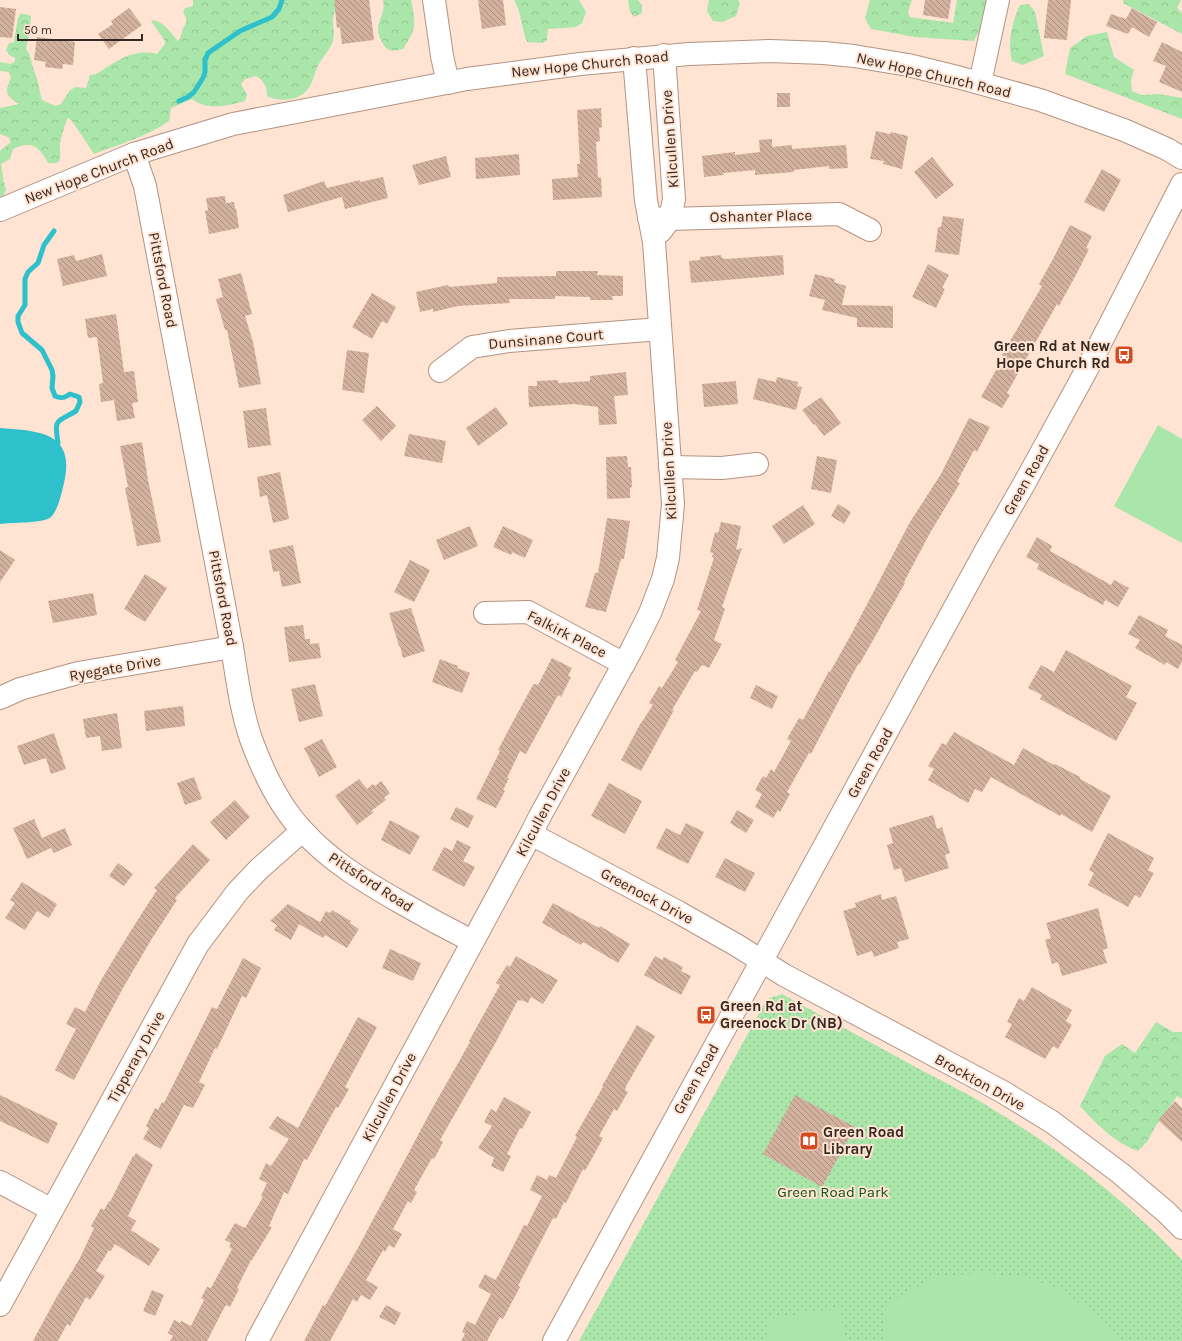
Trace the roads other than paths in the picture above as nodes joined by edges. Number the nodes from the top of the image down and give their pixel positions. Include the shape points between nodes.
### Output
1 (434, 0) edge
2 (998, 0) edge
3 (664, 55) junction
4 (634, 58) junction
5 (448, 83) junction
6 (980, 83) junction
7 (134, 154) junction
8 (1182, 158) edge
9 (1182, 184) edge
10 (0, 210) edge
11 (659, 218) junction
12 (870, 230) dead end
13 (660, 329) junction
14 (440, 371) dead end
15 (757, 464) dead end
16 (670, 467) junction
17 (485, 612) dead end
18 (232, 647) junction
19 (624, 664) junction
20 (0, 698) edge
21 (302, 831) junction
22 (531, 834) junction
23 (472, 941) junction
24 (761, 962) junction
25 (0, 1182) edge
26 (52, 1210) junction
27 (1182, 1228) edge
28 (0, 1305) edge
29 (257, 1341) edge
30 (554, 1341) edge

1 - 5 street
2 - 6 street
3 - 4 street, New Hope Church Road
3 - 6 street, New Hope Church Road via 770,51 824,53 908,65
3 - 11 street, Kilcullen Drive via 674,198
4 - 5 street, New Hope Church Road
4 - 11 street, Kilcullen Drive via 646,201
5 - 7 street, New Hope Church Road via 233,124
6 - 8 street, New Hope Church Road via 1088,117 1148,140
7 - 10 street, New Hope Church Road
7 - 18 street, Pittsford Road via 145,186
9 - 24 street, Green Road via 1086,371
11 - 12 street, Oshanter Place via 839,214
11 - 13 street, Kilcullen Drive via 654,242
13 - 14 street, Dunsinane Court via 509,341 472,347
13 - 16 street, Kilcullen Drive
15 - 16 street via 722,468
16 - 19 street, Kilcullen Drive via 673,504 668,558 650,613
17 - 19 street, Falkirk Place via 528,612
18 - 20 street, Ryegate Drive via 78,673 20,689
18 - 21 street, Pittsford Road via 238,689 260,762 274,790
19 - 22 street, Kilcullen Drive
21 - 23 street, Pittsford Road via 325,853 374,888
21 - 26 street, Tipperary Drive via 238,891 198,944
22 - 23 street, Kilcullen Drive
22 - 24 street, Greenock Drive via 678,912
23 - 29 street, Kilcullen Drive
24 - 27 street, Brockton Drive via 1002,1092 1052,1122 1120,1173
24 - 30 street, Green Road
25 - 26 street
26 - 28 street, Tipperary Drive

